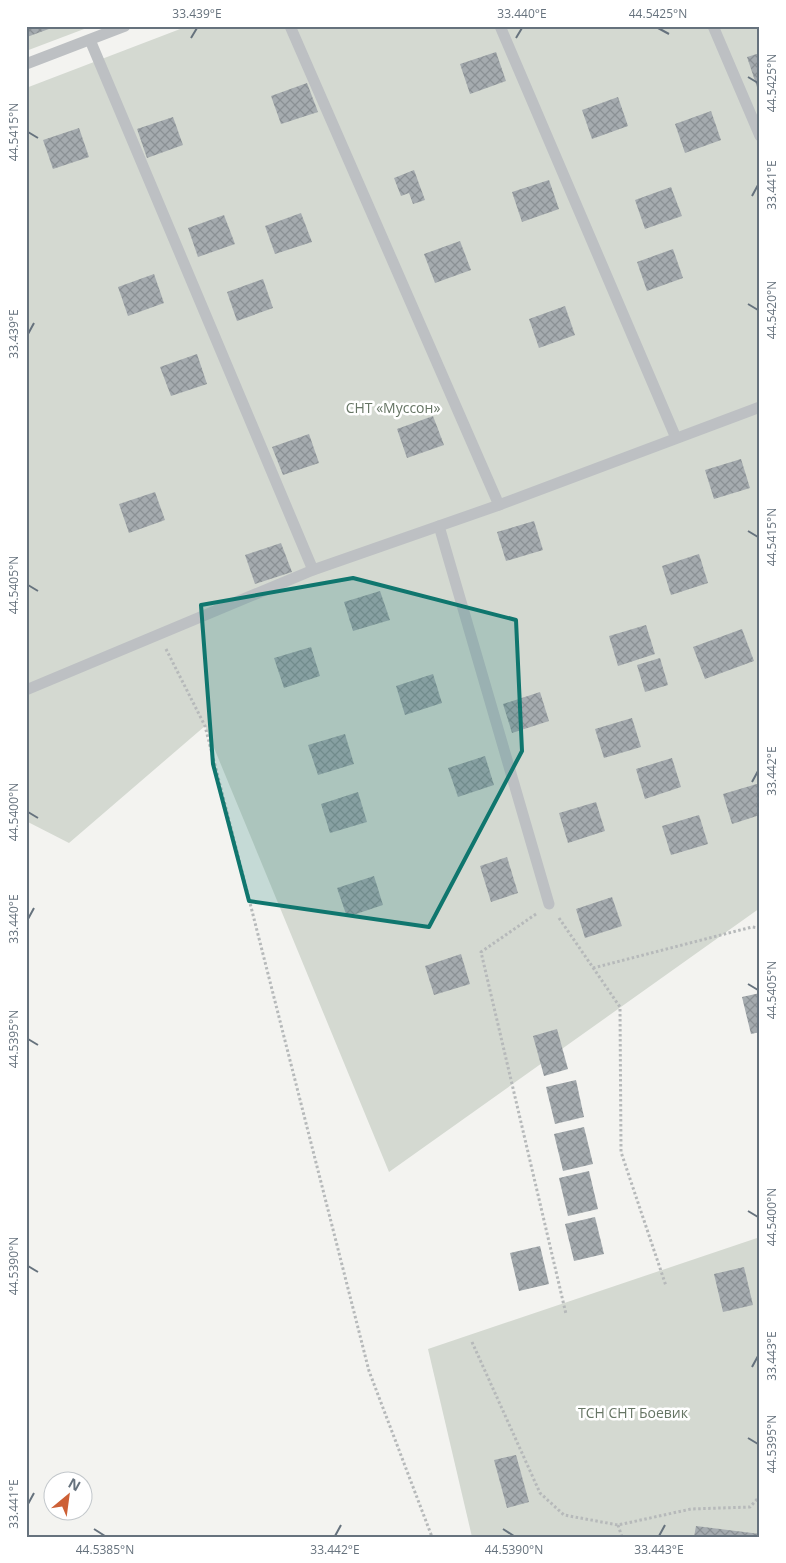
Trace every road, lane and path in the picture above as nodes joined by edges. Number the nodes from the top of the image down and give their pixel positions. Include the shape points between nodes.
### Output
1 (125, 26) edge
2 (290, 26) edge
3 (500, 26) edge
4 (712, 26) edge
5 (90, 40) junction
6 (26, 64) edge
7 (760, 136) edge
8 (760, 407) edge
9 (676, 438) junction
10 (499, 505) junction
11 (439, 526) junction
12 (313, 570) junction
13 (159, 634) junction
14 (26, 690) edge
15 (549, 904) junction
16 (760, 927) edge
17 (594, 968) junction
18 (666, 1286) dead end
19 (566, 1314) dead end
20 (472, 1342) dead end
21 (760, 1496) edge
22 (618, 1525) junction
23 (432, 1537) edge
24 (622, 1537) edge

1 - 5 lane
2 - 10 lane
3 - 9 lane
4 - 7 lane
5 - 6 lane
5 - 12 lane
8 - 9 lane
9 - 10 lane
10 - 11 lane
11 - 12 lane
11 - 15 lane
12 - 13 lane
13 - 14 lane
13 - 23 path via 205,726 369,1371
15 - 17 path
15 - 19 path via 481,952
16 - 17 path
17 - 18 path via 620,1007 621,1152
20 - 22 path via 540,1493 564,1515
21 - 22 path via 750,1507 691,1509
22 - 24 path

